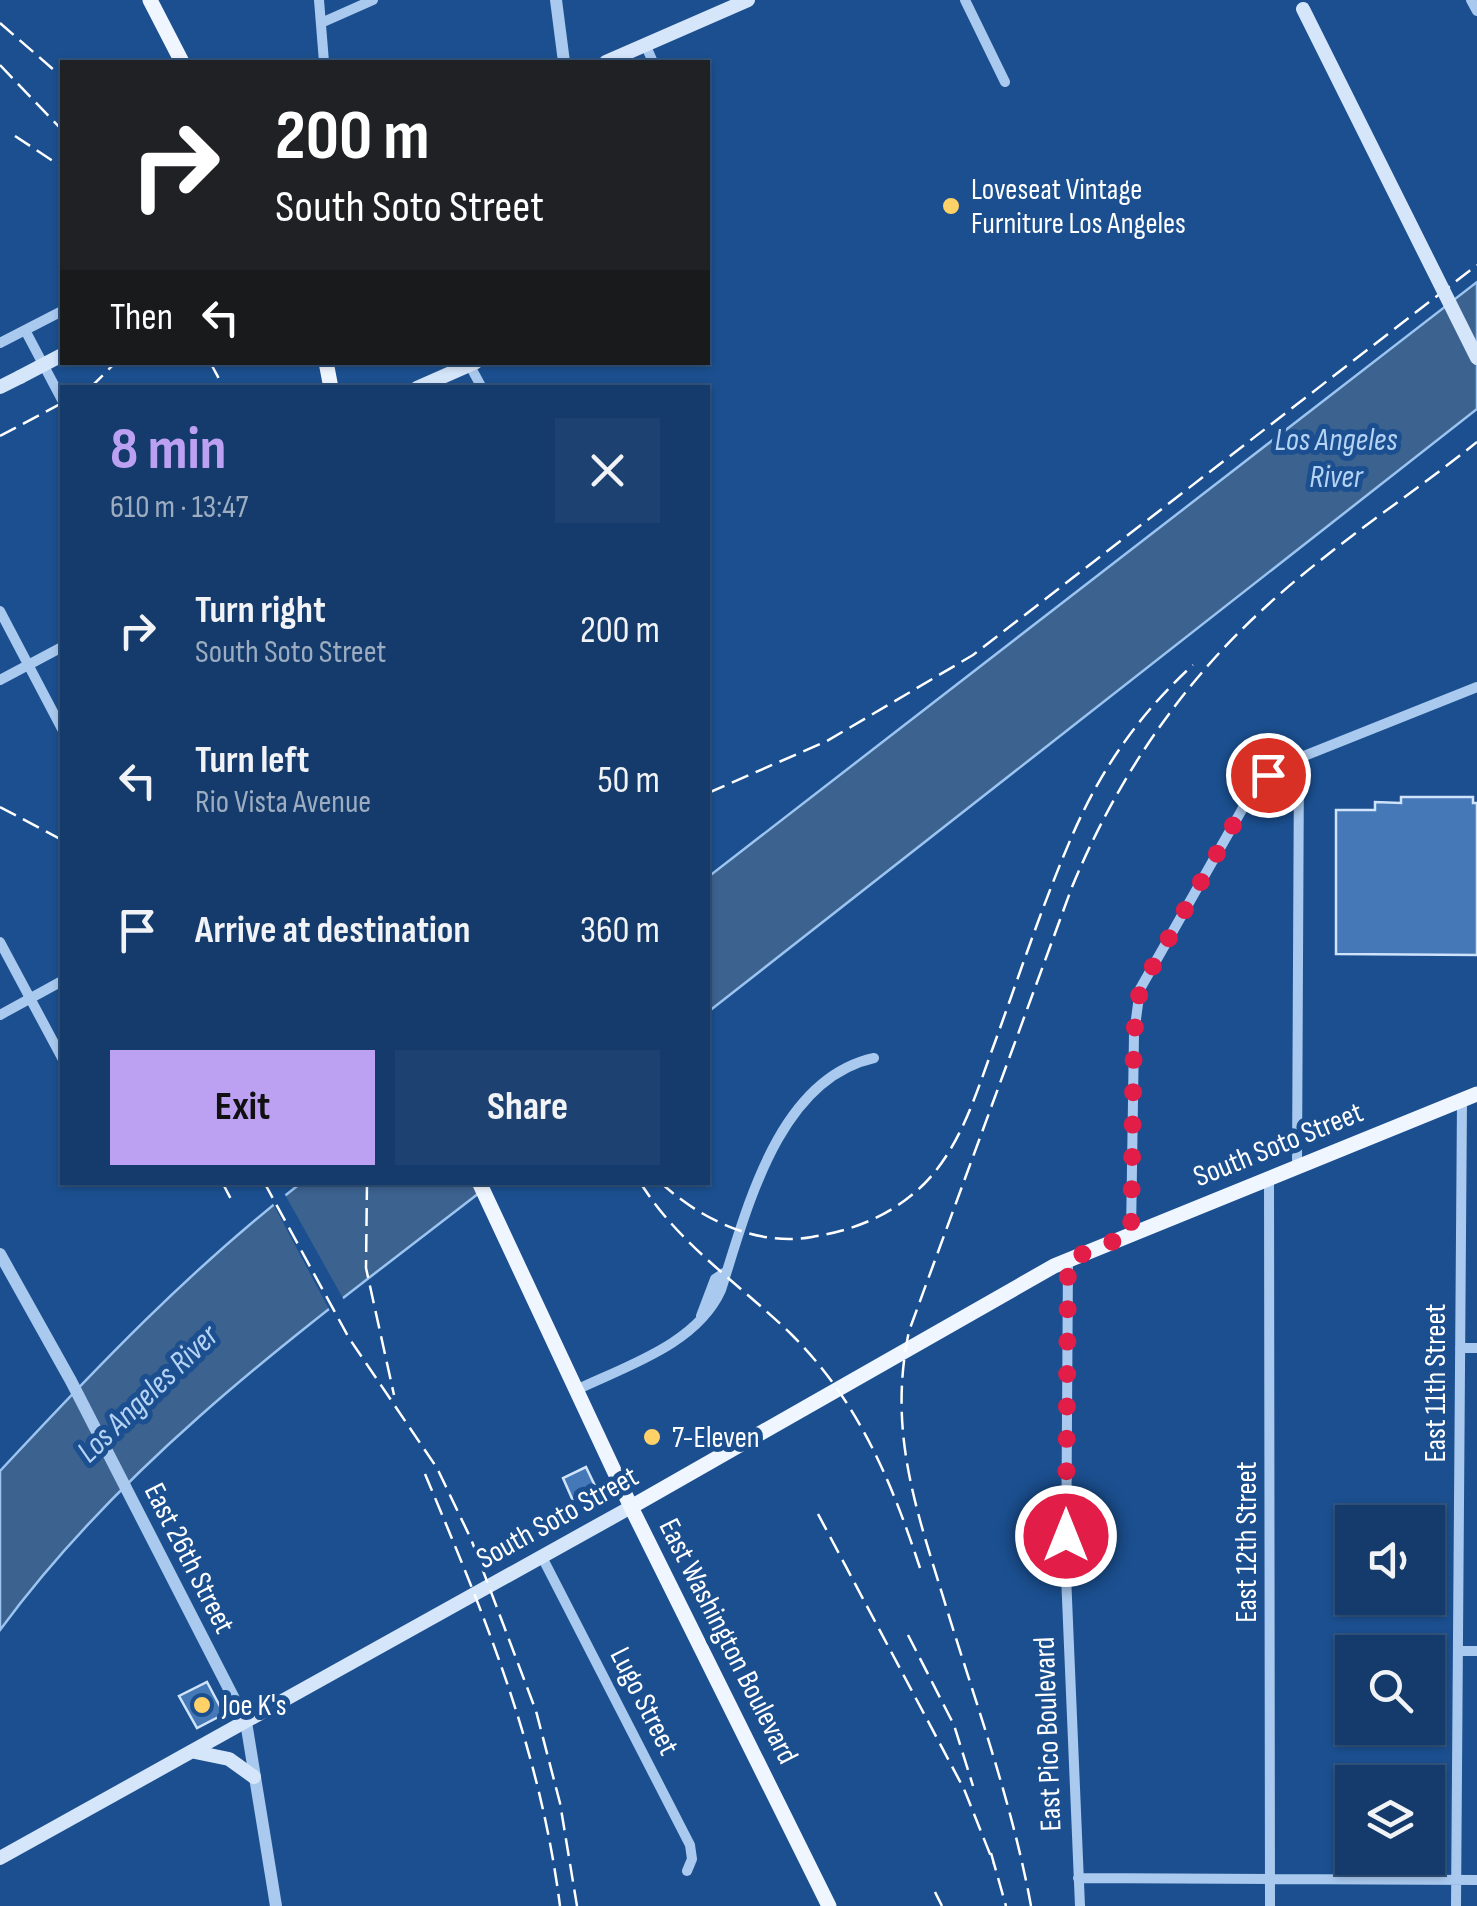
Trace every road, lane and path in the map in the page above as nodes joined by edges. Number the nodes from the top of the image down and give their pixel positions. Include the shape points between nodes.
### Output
1 (150, 0) edge
2 (319, 0) edge
3 (372, 0) edge
4 (556, 0) edge
5 (748, 0) edge
6 (965, 0) edge
7 (1298, 0) edge
8 (1471, 0) edge
9 (1477, 12) edge
10 (321, 23) junction
11 (645, 44) junction
12 (181, 60) edge
13 (324, 60) edge
14 (564, 60) edge
15 (610, 60) edge
16 (652, 60) edge
17 (1005, 82) dead end
18 (60, 312) edge
19 (25, 330) junction
20 (0, 343) edge
21 (60, 356) edge
22 (1477, 358) edge
23 (470, 365) edge
24 (425, 385) edge
25 (0, 387) edge
26 (60, 396) edge
27 (0, 610) edge
28 (60, 648) edge
29 (29, 664) junction
30 (0, 680) edge
31 (1477, 687) edge
32 (60, 724) edge
33 (1299, 758) junction
34 (0, 942) edge
35 (60, 983) edge
36 (30, 998) junction
37 (0, 1015) edge
38 (60, 1054) edge
39 (874, 1058) dead end
40 (1469, 1097) edge
41 (1296, 1166) junction
42 (1269, 1178) junction
43 (480, 1185) edge
44 (1131, 1234) junction
45 (0, 1254) edge
46 (1068, 1260) junction
47 (1460, 1348) junction
48 (1477, 1348) edge
49 (576, 1390) junction
50 (631, 1507) junction
51 (542, 1557) junction
52 (1458, 1651) junction
53 (1477, 1651) edge
54 (246, 1722) junction
55 (194, 1752) junction
56 (254, 1777) junction
57 (0, 1858) edge
58 (687, 1871) dead end
59 (1271, 1876) junction
60 (1078, 1878) junction
61 (1456, 1880) junction
62 (1477, 1880) edge
63 (276, 1906) edge
64 (829, 1906) edge
65 (1080, 1906) edge
66 (1270, 1906) edge
67 (1456, 1906) edge

1 - 12 main road
2 - 10 street
3 - 10 street
4 - 14 street
5 - 11 main road
6 - 17 street
7 - 22 main road, bridge
8 - 9 street
10 - 13 street
11 - 15 main road
11 - 16 street
18 - 19 street
19 - 20 street
19 - 26 street
21 - 25 main road, bridge
23 - 24 main road
27 - 29 street
28 - 29 street
29 - 30 street
29 - 32 street
31 - 33 street
33 - 41 street
33 - 44 street via 1252,792 1140,989
34 - 36 street
35 - 36 street
36 - 37 street
36 - 38 street
39 - 49 street via 849,1064 790,1116 701,1316 670,1344
40 - 41 main road, South Soto Street
40 - 47 street, East 11th Street
41 - 42 main road, South Soto Street
42 - 44 main road, South Soto Street
42 - 59 street, East 12th Street
43 - 49 main road, East Washington Boulevard
44 - 46 main road, South Soto Street
45 - 54 street, East 26th Street
46 - 50 main road, South Soto Street
46 - 60 street, East Pico Boulevard via 1066,1575
47 - 48 street
47 - 52 street, East 11th Street
49 - 50 main road, East Washington Boulevard
50 - 51 main road, South Soto Street
50 - 64 main road, East Washington Boulevard
51 - 54 main road, South Soto Street
51 - 58 street, Lugo Street via 690,1845
52 - 53 street
52 - 61 street, East 11th Street
54 - 55 main road, South Soto Street
54 - 56 street, East 26th Street
55 - 56 main road via 229,1759
55 - 57 main road, South Soto Street
56 - 63 street, East 26th Street
59 - 60 street
59 - 61 street
59 - 66 street, East 12th Street
60 - 65 street, East Pico Boulevard
61 - 62 street
61 - 67 street, East 11th Street

